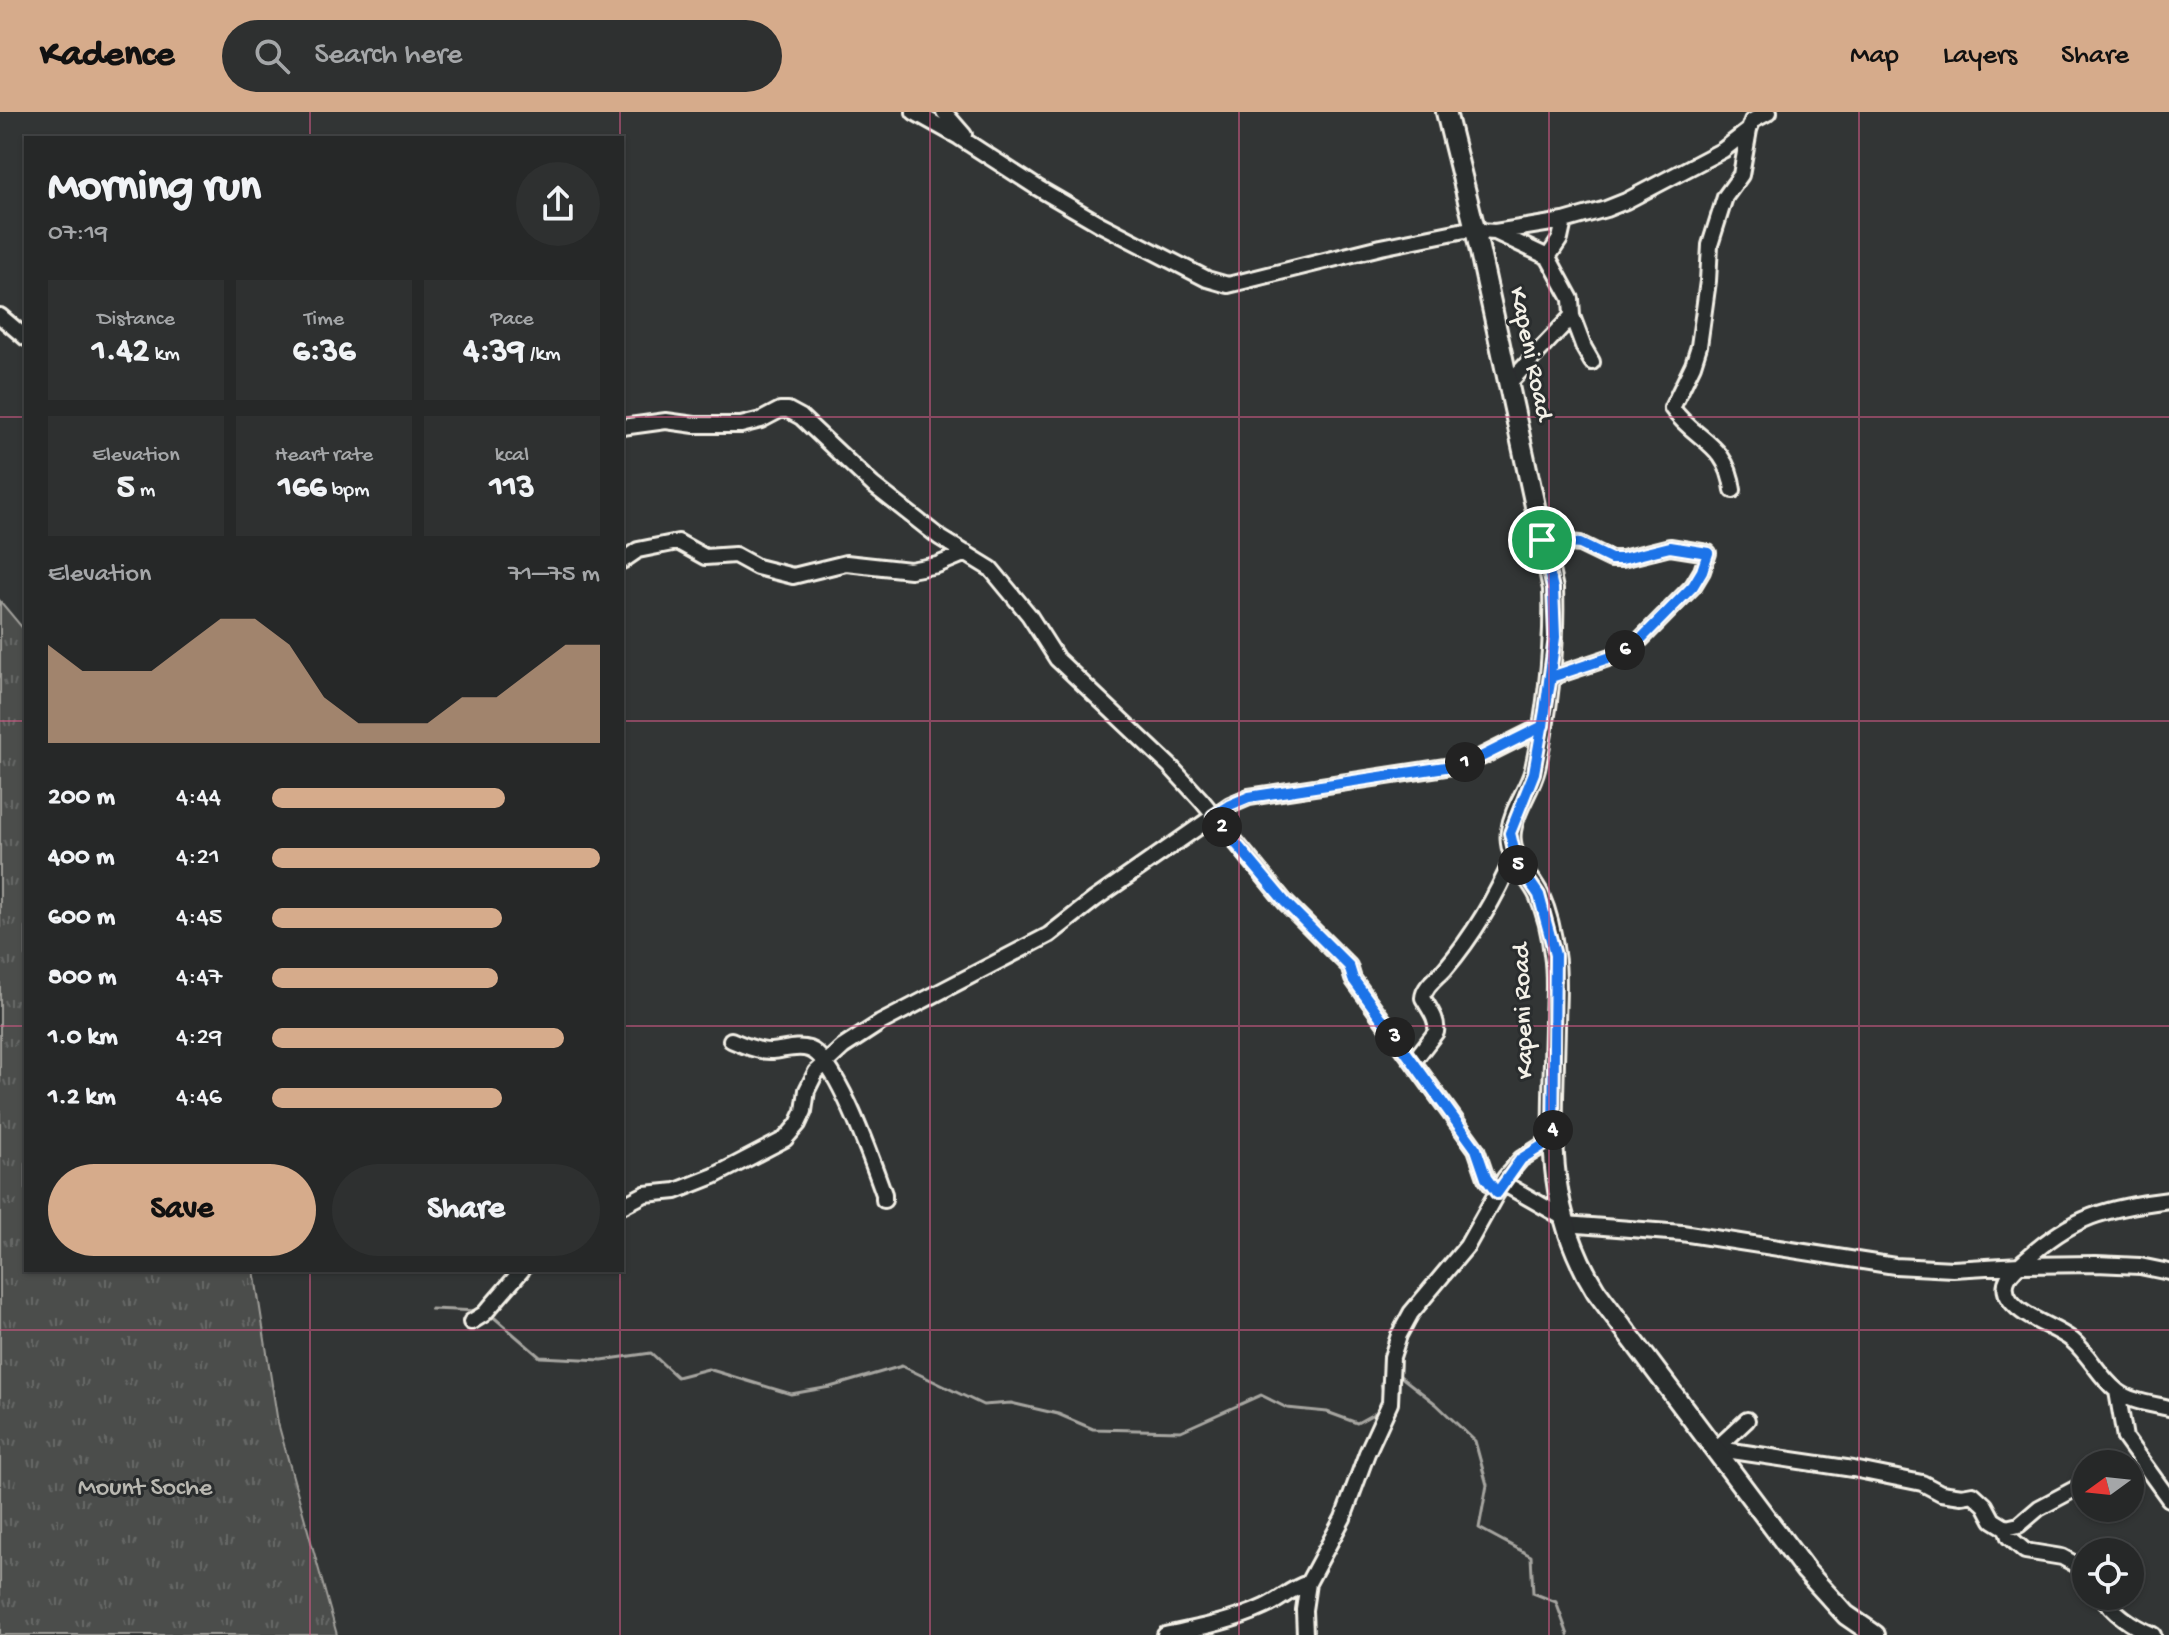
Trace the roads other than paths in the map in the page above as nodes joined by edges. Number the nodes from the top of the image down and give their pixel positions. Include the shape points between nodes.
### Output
1 (914, 112) edge
2 (944, 112) edge
3 (1446, 112) edge
4 (1769, 112) edge
5 (1752, 121) edge
6 (972, 144) junction
7 (1564, 221) junction
8 (1475, 229) junction
9 (1495, 232) junction
10 (1548, 257) junction
11 (0, 316) edge
12 (1572, 316) junction
13 (24, 336) edge
14 (1592, 362) dead end
15 (1508, 384) junction
16 (624, 427) edge
17 (1733, 490) dead end
18 (1542, 540) junction
19 (966, 553) junction
20 (624, 560) edge
21 (1551, 677) junction
22 (1543, 726) junction
23 (1213, 816) junction
24 (1514, 855) junction
25 (731, 1040) dead end
26 (826, 1061) junction
27 (1413, 1062) junction
28 (1553, 1139) junction
29 (1500, 1188) junction
30 (884, 1200) dead end
31 (2169, 1200) edge
32 (624, 1205) edge
33 (1564, 1221) junction
34 (2020, 1265) junction
35 (520, 1272) edge
36 (2169, 1272) edge
37 (471, 1322) dead end
38 (2117, 1391) junction
39 (2169, 1408) edge
40 (1747, 1420) dead end
41 (1714, 1448) junction
42 (2072, 1490) edge
43 (2169, 1499) edge
44 (2006, 1528) junction
45 (2072, 1562) edge
46 (1308, 1583) junction
47 (2111, 1610) edge
48 (1165, 1635) edge
49 (1305, 1635) edge
50 (1875, 1635) edge
51 (2153, 1635) edge

1 - 6 street
2 - 6 street
3 - 8 main road, Kapeni Road
4 - 5 street
5 - 7 street via 1723,150 1626,201
5 - 17 street via 1741,175 1725,197 1710,245 1699,346 1672,408 1710,442 1730,471
6 - 8 street via 1100,224 1223,285
7 - 9 street
7 - 10 street
8 - 9 street
8 - 15 main road, Kapeni Road
9 - 10 street
10 - 12 street via 1571,299
11 - 13 street
12 - 14 street
12 - 15 street
15 - 18 main road, Kapeni Road
16 - 19 street via 666,421 741,425 788,410 873,485
18 - 21 main road, Kapeni Road via 1553,589
18 - 21 street via 1580,544 1611,559 1670,547 1708,553 1693,586 1641,639 1620,654
19 - 20 street via 910,570 846,563 793,576 735,555 705,557 678,542 638,550
19 - 23 street via 991,569 1057,659 1170,766
21 - 22 main road, Kapeni Road
22 - 23 street via 1452,766 1249,797
22 - 24 main road, Kapeni Road via 1534,773 1510,833
23 - 26 street via 1049,935 880,1023
23 - 27 street via 1285,902 1349,966
24 - 27 street via 1479,921 1424,992 1437,1027
24 - 28 main road, Kapeni Road via 1539,895 1555,955
25 - 26 street via 761,1050 812,1049
26 - 30 street
26 - 32 street via 807,1090 798,1124 785,1139 689,1186 645,1194
27 - 29 street via 1476,1149 1486,1178
28 - 29 street via 1521,1159
28 - 33 main road, Kapeni Road
29 - 33 street
29 - 46 street via 1467,1246 1399,1335 1392,1357 1390,1403 1343,1518
31 - 34 street via 2080,1219
33 - 34 street via 1682,1233 1895,1266
33 - 41 main road, Kapeni Road via 1596,1291
34 - 36 street via 2111,1265
34 - 38 street via 2005,1285 2011,1302 2075,1343
35 - 37 street
38 - 39 street
38 - 43 street via 2125,1438
40 - 41 street
41 - 44 street via 1853,1469 1922,1483 1941,1493 1973,1494
41 - 50 main road, Kapeni Road via 1806,1571 1846,1615
42 - 44 street
44 - 45 street via 2025,1551
46 - 48 street via 1253,1612
46 - 49 street
47 - 51 street

